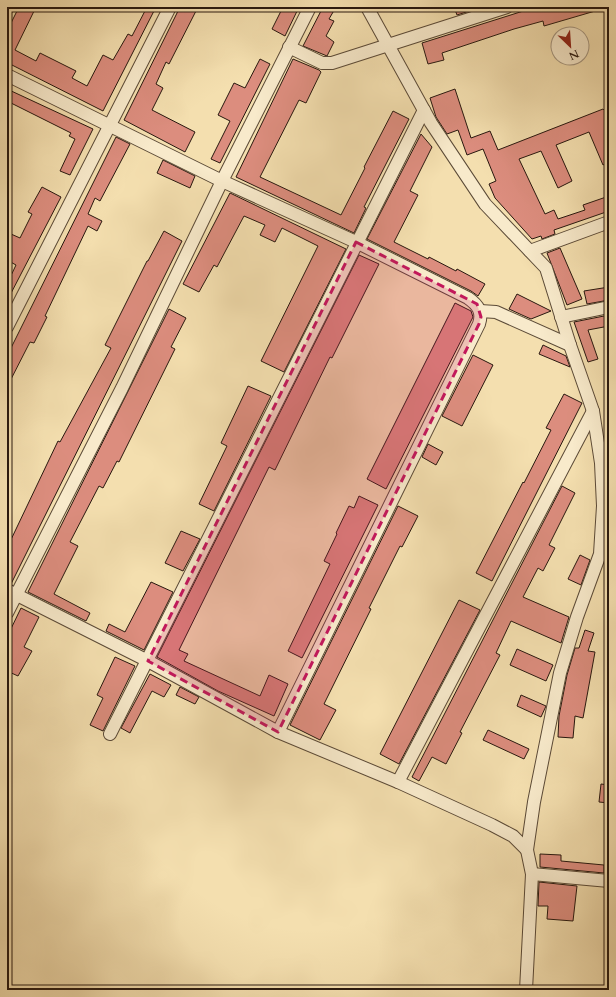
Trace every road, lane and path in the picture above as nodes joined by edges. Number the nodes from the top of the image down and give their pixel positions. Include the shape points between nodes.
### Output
1 (170, 7) edge
2 (310, 7) edge
3 (367, 7) edge
4 (507, 7) edge
5 (388, 45) junction
6 (289, 47) junction
7 (7, 75) edge
8 (424, 110) junction
9 (110, 126) junction
10 (222, 181) junction
11 (609, 222) edge
12 (356, 242) junction
13 (530, 251) junction
14 (609, 307) edge
15 (480, 311) junction
16 (561, 317) junction
17 (7, 327) edge
18 (570, 345) junction
19 (593, 411) junction
20 (12, 593) edge
21 (7, 613) edge
22 (148, 661) junction
23 (278, 732) junction
24 (110, 734) dead end
25 (398, 782) junction
26 (527, 850) junction
27 (532, 874) junction
28 (609, 881) edge
29 (526, 990) edge

1 - 9 street
2 - 6 street
3 - 5 street
4 - 5 street
5 - 6 street via 332,63 322,63
5 - 8 street
6 - 10 street
7 - 9 street
8 - 12 street
8 - 13 street via 485,204
9 - 10 street
9 - 17 street
10 - 12 street
10 - 20 street via 122,388
11 - 13 street
12 - 15 street via 468,298 477,304
12 - 22 street
13 - 16 street via 546,268
14 - 16 street
15 - 18 street via 496,312
15 - 23 street via 479,324
16 - 18 street
18 - 19 street
19 - 25 street
19 - 26 street via 601,463 603,506 600,554 560,673
20 - 21 street
20 - 22 street
22 - 23 street
22 - 24 street
23 - 25 street
25 - 26 street via 513,836
26 - 27 street
27 - 28 street
27 - 29 street

